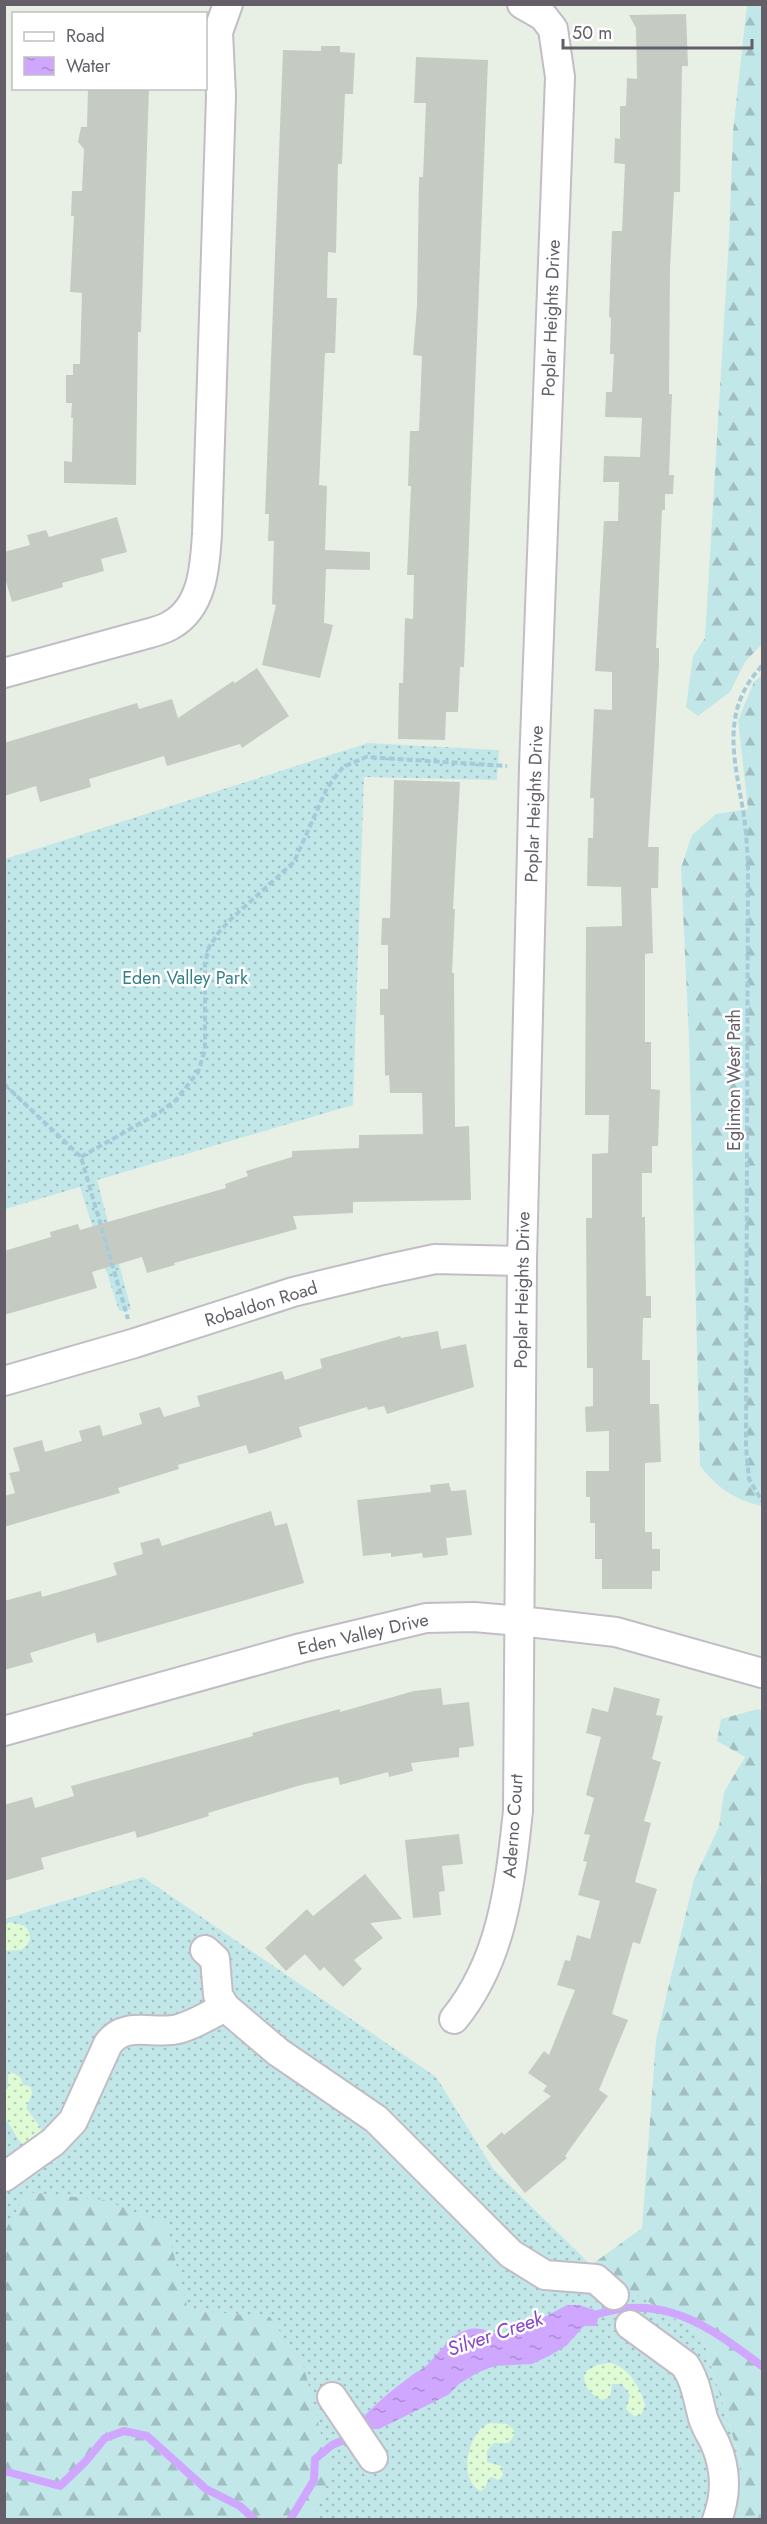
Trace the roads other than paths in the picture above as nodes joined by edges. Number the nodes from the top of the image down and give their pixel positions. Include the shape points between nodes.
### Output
1 (228, 4) edge
2 (522, 4) edge
3 (4, 673) edge
4 (522, 1261) junction
5 (4, 1381) edge
6 (520, 1621) junction
7 (762, 1673) edge
8 (4, 1731) edge
9 (205, 1950) dead end
10 (225, 2007) junction
11 (454, 2019) dead end
12 (4, 2177) edge
13 (614, 2295) dead end
14 (630, 2325) dead end
15 (339, 2407) dead end
16 (368, 2451) dead end
17 (717, 2520) edge

1 - 3 street via 218,32 219,167 207,534 200,588 189,609 172,625
2 - 4 street, Poplar Heights Drive via 543,16 553,29 560,77 534,767
4 - 5 street, Robaldon Road via 435,1259 415,1263 293,1292
4 - 6 street, Poplar Heights Drive
6 - 7 street, Eden Valley Drive via 616,1632
6 - 8 street, Eden Valley Drive via 426,1617
6 - 11 street, Aderno Court via 518,1811 509,1887 490,1957 468,2001
9 - 10 street via 214,1959 218,1995
10 - 12 street via 177,2029 127,2030 115,2035 73,2121 53,2142
10 - 13 street via 278,2052 376,2120 521,2262 545,2275 596,2278
14 - 17 street via 685,2365 690,2373 723,2469 725,2485
15 - 16 street

